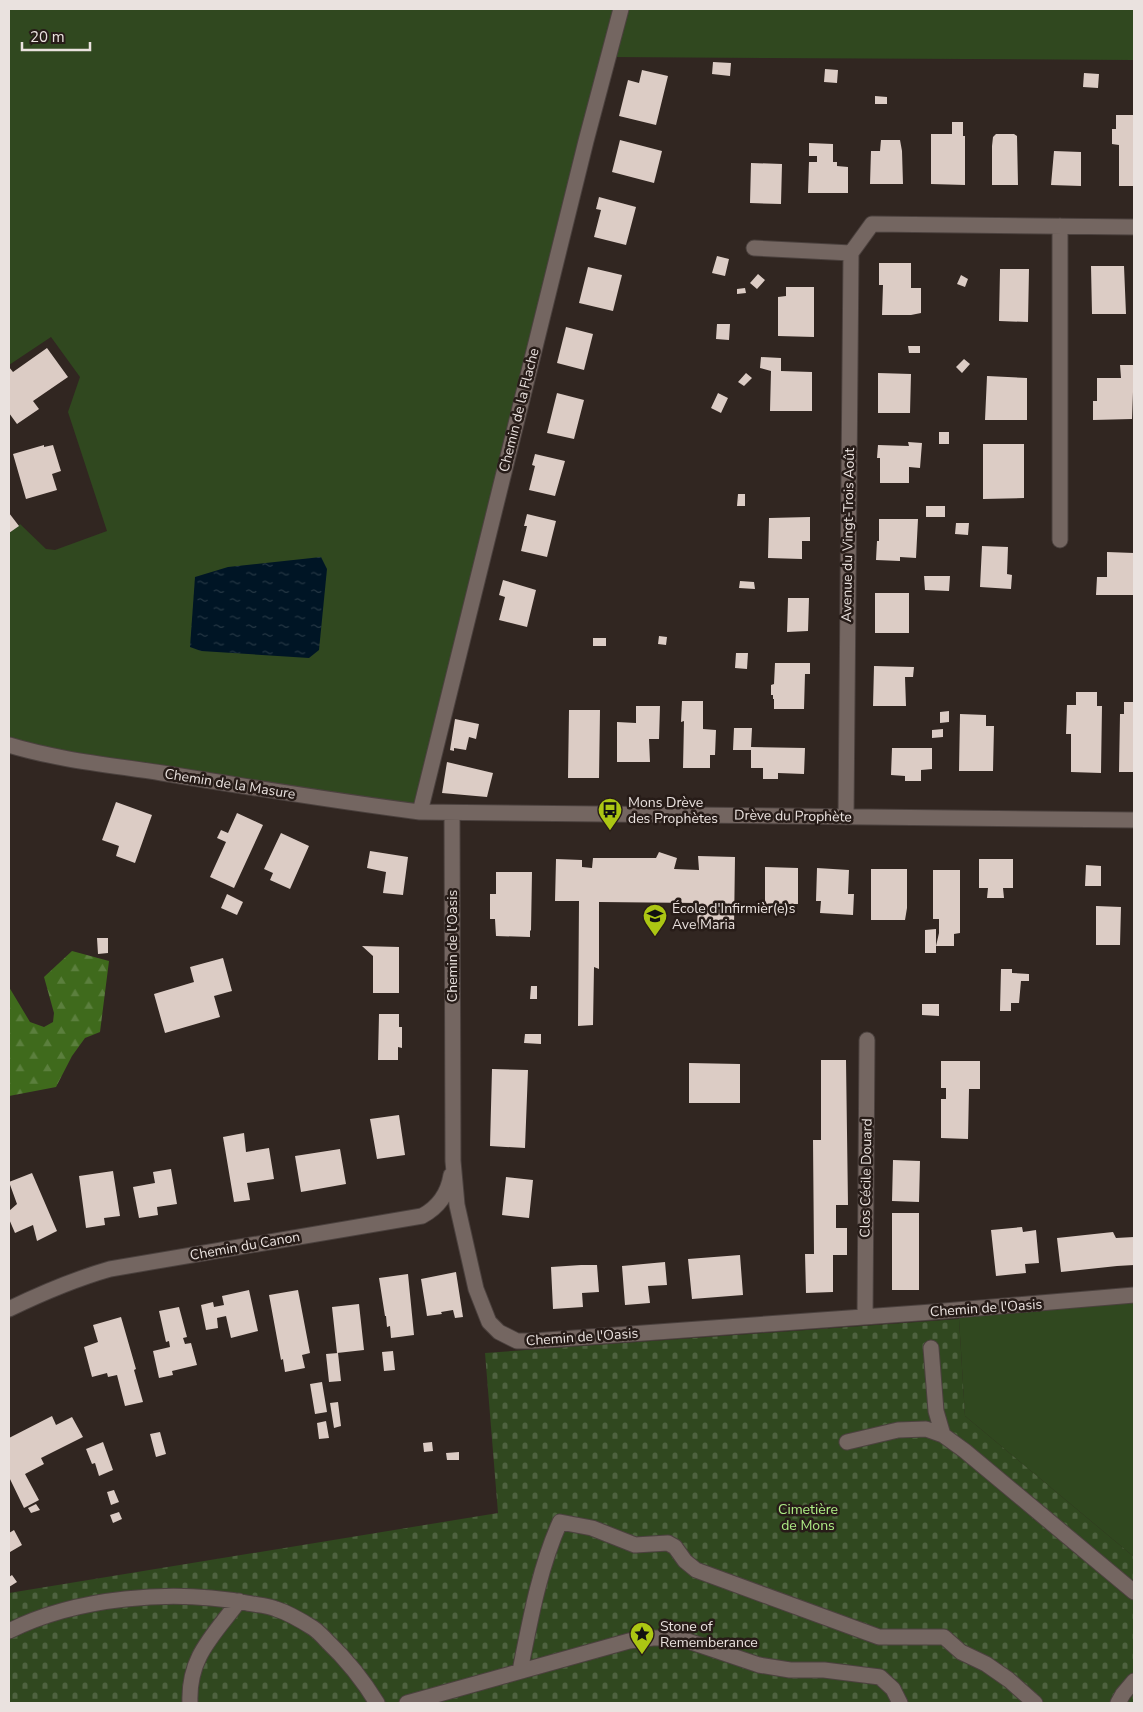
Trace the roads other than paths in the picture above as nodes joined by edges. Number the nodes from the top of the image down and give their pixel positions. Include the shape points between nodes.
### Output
1 (621, 9) edge
2 (1060, 226) junction
3 (1134, 227) edge
4 (754, 248) dead end
5 (851, 253) junction
6 (1060, 540) dead end
7 (9, 745) edge
8 (420, 812) junction
9 (452, 813) junction
10 (846, 817) junction
11 (1134, 820) edge
12 (867, 1040) dead end
13 (453, 1161) junction
14 (1134, 1295) edge
15 (9, 1309) edge
16 (864, 1317) junction
17 (931, 1348) dead end
18 (943, 1435) junction
19 (847, 1442) dead end
20 (1134, 1592) edge
21 (239, 1601) junction
22 (9, 1631) edge
23 (520, 1670) junction
24 (1134, 1681) edge
25 (190, 1703) edge
26 (377, 1703) edge
27 (407, 1703) edge
28 (900, 1703) edge
29 (1035, 1703) edge
30 (1118, 1703) edge

1 - 8 street, Chemin de la Flache
2 - 3 street
2 - 5 street via 872,224
2 - 6 street
4 - 5 street
5 - 10 street, Avenue du Vingt-Trois Août
7 - 8 street, Chemin de la Masure via 104,764
8 - 9 street, Chemin de la Masure
9 - 10 street, Drève du Prophète
9 - 13 street, Chemin de l'Oasis
10 - 11 street, Drève du Prophète
12 - 16 street, Clos Cécile Douard
13 - 15 street, Chemin du Canon via 444,1198 422,1216 110,1269 80,1278
13 - 16 street, Chemin de l'Oasis via 456,1205 476,1289 489,1322 499,1332 517,1341
14 - 16 street, Chemin de l'Oasis
17 - 18 street via 936,1411
18 - 19 street via 926,1429 898,1430
18 - 20 street
21 - 22 street via 172,1597 130,1599 52,1614
21 - 25 street via 196,1659
21 - 26 street via 276,1608 315,1629 342,1655
23 - 27 street
23 - 28 street via 629,1641 679,1638 767,1666 880,1677 893,1689
23 - 29 street via 538,1585 560,1522 592,1528 635,1544 668,1543 676,1547 696,1570 879,1637 944,1637 961,1652 1009,1680
24 - 30 street

